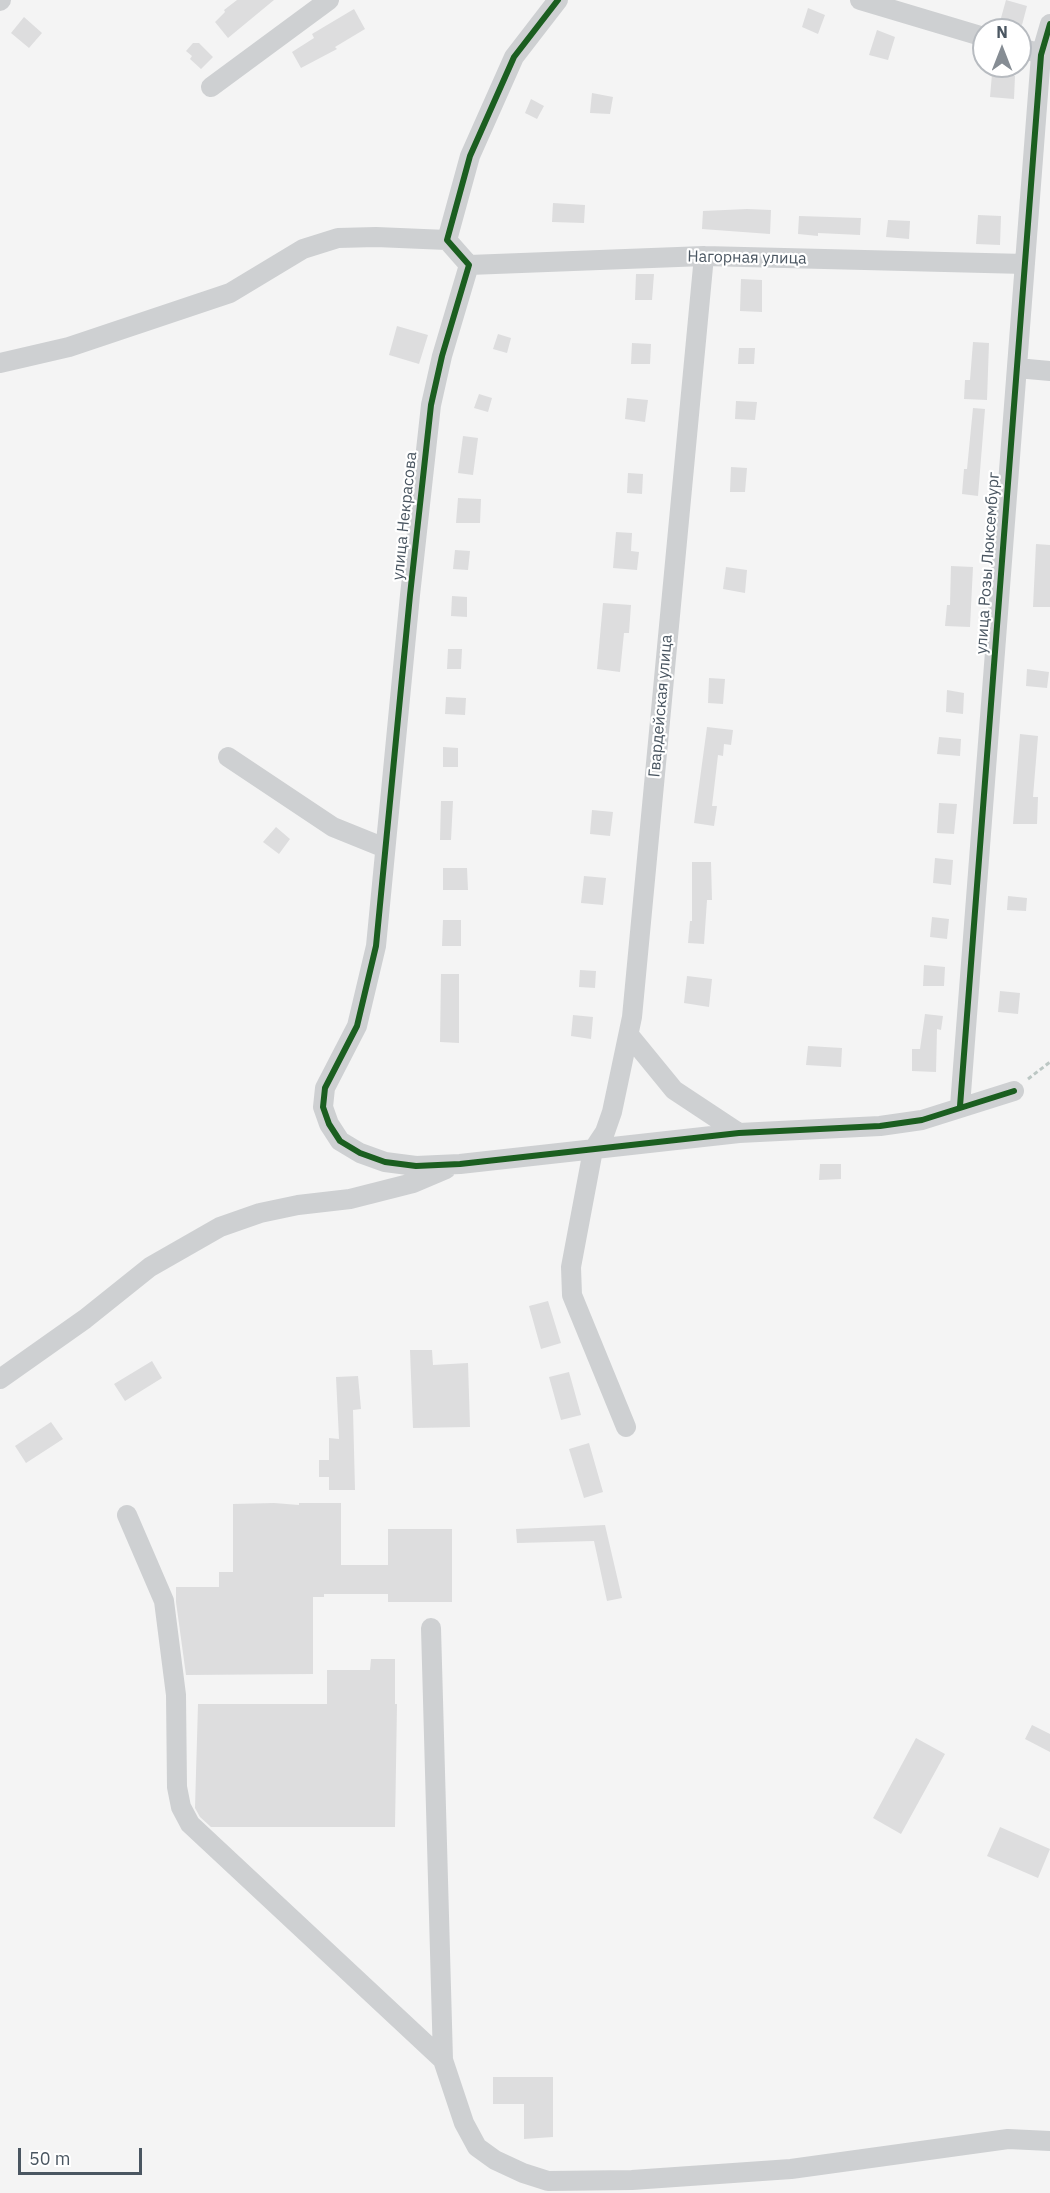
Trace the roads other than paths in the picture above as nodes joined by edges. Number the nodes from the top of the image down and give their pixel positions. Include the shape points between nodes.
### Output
1 (329, 0) edge
2 (558, 0) edge
3 (860, 0) edge
4 (1050, 24) edge
5 (972, 33) edge
6 (1045, 55) edge
7 (211, 87) dead end
8 (447, 240) junction
9 (704, 256) junction
10 (1025, 264) junction
11 (469, 265) junction
12 (0, 363) edge
13 (1017, 368) junction
14 (1050, 371) edge
15 (228, 757) dead end
16 (385, 848) junction
17 (629, 1035) junction
18 (1014, 1090) road end
19 (960, 1106) junction
20 (739, 1132) junction
21 (593, 1150) junction
22 (460, 1164) junction
23 (0, 1379) edge
24 (626, 1427) dead end
25 (127, 1515) dead end
26 (431, 1628) dead end
27 (443, 2060) junction
28 (1050, 2141) edge

1 - 7 street
2 - 8 street via 514,57 470,156
3 - 5 street
4 - 6 street, улица Розы Люксембург
6 - 10 street, улица Розы Люксембург
8 - 11 street
8 - 12 street via 338,238 303,249 230,292 69,347
9 - 10 street, Нагорная улица
9 - 11 street, Нагорная улица
9 - 17 street, Гвардейская улица
10 - 13 street, улица Розы Люксембург
11 - 16 street, улица Некрасова via 431,405
13 - 14 street
13 - 19 street, улица Розы Люксембург
15 - 16 street via 333,827
16 - 22 street, улица Некрасова via 370,977 357,1026 325,1088 323,1107 328,1124 340,1141 360,1153 385,1162 416,1166
17 - 20 street via 674,1090
17 - 21 street, Гвардейская улица via 612,1112
18 - 19 street
19 - 20 street via 922,1120 880,1126
20 - 21 street
21 - 22 street
21 - 24 street, Гвардейская улица via 571,1267 572,1295
22 - 23 street via 413,1183 350,1199 260,1213 220,1227 150,1267
25 - 27 street via 164,1601 176,1695 177,1788 190,1824
26 - 27 street
27 - 28 street via 464,2123 477,2147 495,2160 548,2181 632,2180 791,2169 1008,2139

